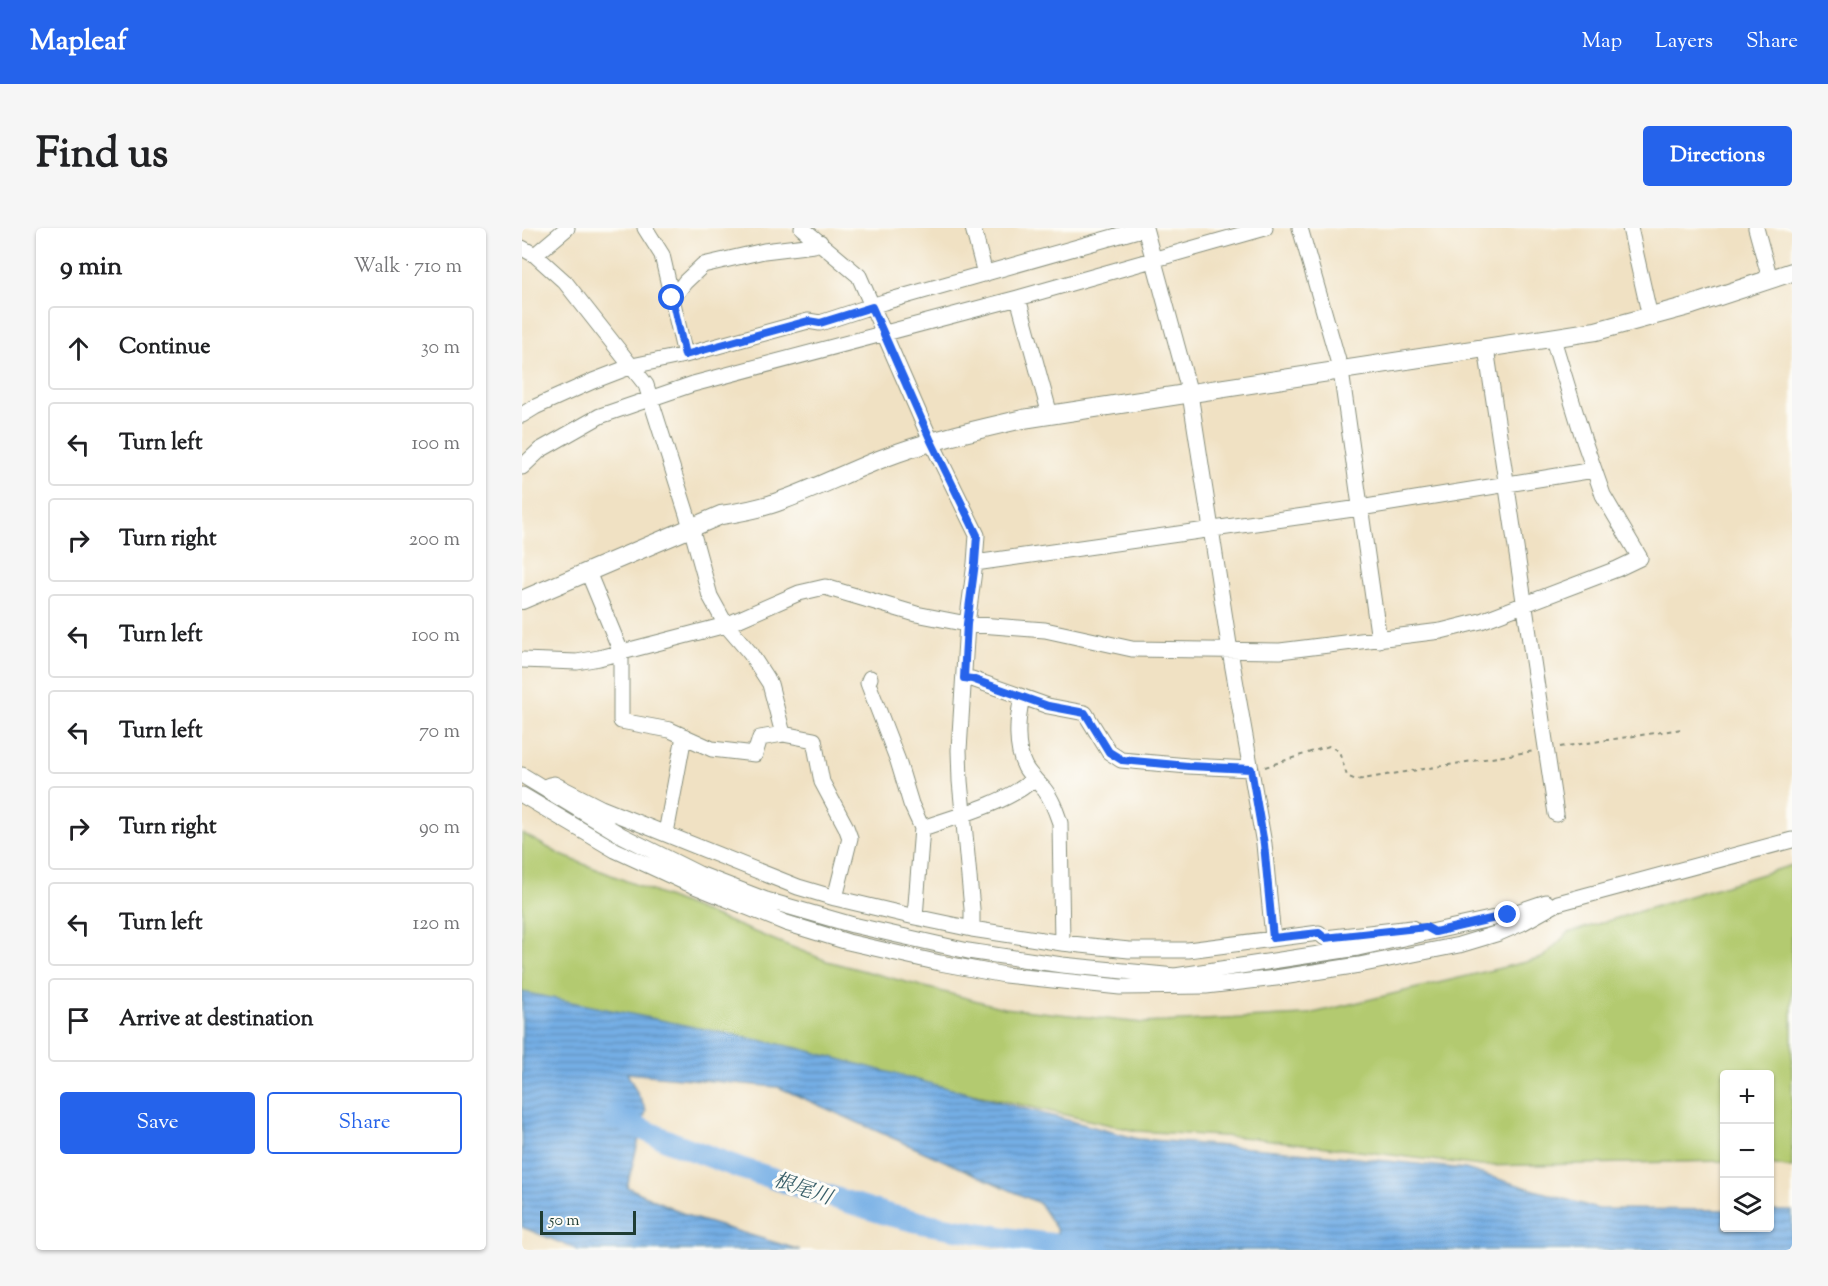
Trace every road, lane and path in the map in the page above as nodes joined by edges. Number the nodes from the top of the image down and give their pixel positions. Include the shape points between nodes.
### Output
1 (567, 228) edge
2 (645, 228) edge
3 (802, 228) edge
4 (973, 228) edge
5 (1145, 228) edge
6 (1265, 228) edge
7 (1300, 228) edge
8 (1630, 228) edge
9 (1756, 228) edge
10 (820, 242) junction
11 (526, 252) edge
12 (1153, 259) junction
13 (1792, 272) edge
14 (985, 274) junction
15 (1770, 279) junction
16 (672, 298) junction
17 (1018, 298) junction
18 (872, 307) junction
19 (1650, 317) junction
20 (884, 333) junction
21 (1553, 339) junction
22 (1486, 348) junction
23 (685, 355) junction
24 (632, 366) junction
25 (1341, 371) junction
26 (1190, 394) junction
27 (651, 400) junction
28 (522, 415) edge
29 (1050, 415) junction
30 (931, 441) junction
31 (522, 467) edge
32 (1594, 470) junction
33 (1506, 485) junction
34 (1360, 508) junction
35 (691, 527) junction
36 (1211, 530) junction
37 (975, 563) junction
38 (588, 572) junction
39 (522, 600) edge
40 (1525, 604) junction
41 (967, 624) junction
42 (726, 625) junction
43 (1379, 640) junction
44 (1230, 651) junction
45 (621, 652) junction
46 (522, 660) edge
47 (870, 678) dead end
48 (964, 678) junction
49 (1022, 698) junction
50 (1682, 729) dead end
51 (783, 734) junction
52 (684, 736) junction
53 (1546, 749) junction
54 (1251, 769) junction
55 (522, 775) edge
56 (1034, 778) junction
57 (539, 786) junction
58 (522, 795) edge
59 (964, 813) junction
60 (1556, 814) dead end
61 (922, 828) junction
62 (666, 833) junction
63 (1792, 840) edge
64 (835, 898) junction
65 (1558, 903) junction
66 (915, 917) junction
67 (972, 929) junction
68 (1435, 932) junction
69 (1273, 938) junction
70 (1062, 943) junction

1 - 11 street
2 - 16 street via 662,255
3 - 10 street
4 - 14 street
5 - 12 street
5 - 14 street
6 - 12 street
7 - 25 street
8 - 19 street
9 - 15 street
10 - 16 street via 703,265
10 - 18 street via 859,276
11 - 24 street via 565,282
12 - 17 street
12 - 26 street
13 - 15 street
14 - 18 street
15 - 19 street
16 - 23 street
17 - 20 street
17 - 29 street
18 - 20 street
18 - 23 street
19 - 21 street
20 - 27 street via 693,384
20 - 30 street
21 - 22 street
21 - 32 street
22 - 25 street
22 - 33 street
23 - 24 street
24 - 27 street
24 - 28 street
25 - 26 street
25 - 34 street
26 - 29 street
26 - 36 street
27 - 31 street via 600,416 540,450
27 - 35 street
29 - 30 street
30 - 35 street via 782,501 721,515
30 - 37 street via 977,535
32 - 33 street
32 - 40 street via 1603,495 1640,558
33 - 34 street
33 - 40 street
34 - 36 street
34 - 43 street
35 - 38 street
35 - 42 street via 710,596
36 - 37 street
36 - 44 street
37 - 41 street
38 - 39 street
38 - 45 street
40 - 43 street via 1441,631
40 - 53 street
41 - 42 street via 916,614 825,587 799,593
41 - 44 street via 1045,630 1132,649
41 - 48 street
42 - 45 street
42 - 51 street via 770,684
43 - 44 street via 1280,651
44 - 54 street
45 - 46 street via 577,662
45 - 52 street via 621,721
47 - 61 street via 868,683
48 - 49 street
48 - 59 street via 959,750
49 - 54 street via 1085,713 1109,752 1122,760
49 - 56 street via 1018,717 1021,750 1025,766
50 - 53 path
51 - 52 street via 760,738 754,754 712,749
51 - 64 street via 814,740 822,782 850,838
52 - 62 street
53 - 54 path via 1356,780 1347,776 1339,751 1329,746
53 - 60 street
54 - 69 street via 1264,844
55 - 57 street
56 - 59 street via 1025,788
56 - 70 street via 1055,807 1060,823
57 - 62 street via 554,784 601,808
57 - 68 street via 621,836 766,900 968,951 1175,976
58 - 65 street via 615,850 786,923 940,963 1059,981 1120,987 1206,986 1276,978 1459,945 1499,933
59 - 61 street
59 - 67 street
61 - 66 street
62 - 64 street via 798,887
63 - 65 street
64 - 66 street
65 - 68 street via 1549,901
66 - 67 street
67 - 70 street
68 - 69 street via 1426,927 1325,938 1319,933
69 - 70 street via 1188,950 1129,950

